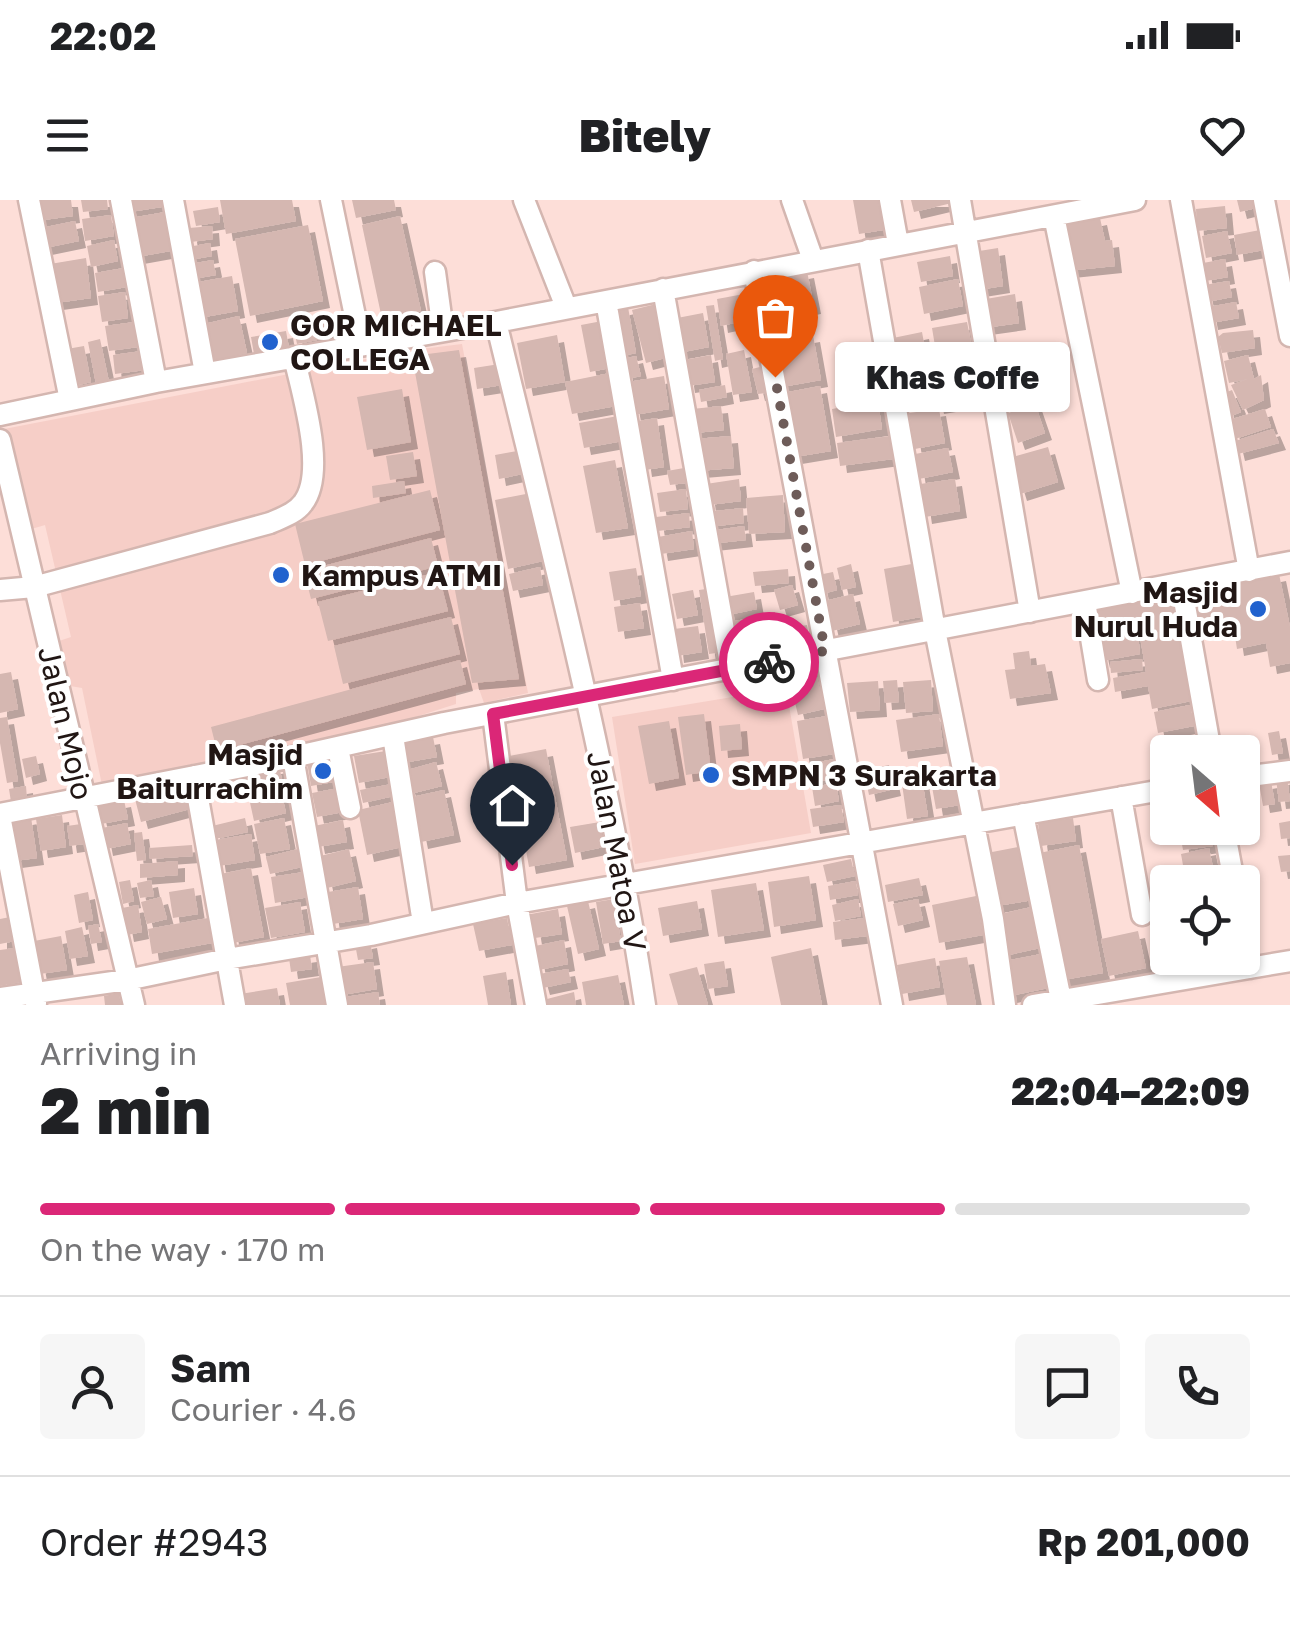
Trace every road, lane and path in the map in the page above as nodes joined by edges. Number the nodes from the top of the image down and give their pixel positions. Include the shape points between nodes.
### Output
1 (28, 200) edge
2 (121, 200) edge
3 (172, 200) edge
4 (332, 200) edge
5 (524, 200) edge
6 (792, 200) edge
7 (890, 200) edge
8 (960, 200) edge
9 (1135, 200) edge
10 (1181, 200) edge
11 (1264, 200) edge
12 (1054, 216) junction
13 (964, 233) junction
14 (898, 244) junction
15 (868, 250) junction
16 (813, 260) junction
17 (435, 272) dead end
18 (754, 272) junction
19 (663, 290) junction
20 (606, 301) junction
21 (566, 307) junction
22 (496, 322) junction
23 (444, 331) junction
24 (1290, 336) edge
25 (361, 345) junction
26 (294, 357) junction
27 (205, 373) junction
28 (156, 382) junction
29 (70, 400) junction
30 (0, 414) edge
31 (0, 440) edge
32 (1290, 562) edge
33 (1249, 571) junction
34 (1181, 584) junction
35 (34, 587) junction
36 (0, 590) edge
37 (1132, 593) junction
38 (1085, 602) junction
39 (1030, 612) junction
40 (936, 630) junction
41 (825, 651) junction
42 (731, 669) junction
43 (673, 680) junction
44 (1098, 680) dead end
45 (587, 698) junction
46 (493, 714) junction
47 (1207, 735) edge
48 (393, 736) junction
49 (338, 748) junction
50 (293, 757) junction
51 (1290, 771) edge
52 (1260, 775) edge
53 (194, 776) junction
54 (1150, 791) edge
55 (83, 797) junction
56 (1121, 797) junction
57 (350, 808) dead end
58 (1023, 814) junction
59 (0, 818) edge
60 (972, 823) junction
61 (861, 842) junction
62 (626, 885) junction
63 (516, 903) junction
64 (1142, 914) dead end
65 (422, 924) junction
66 (324, 943) junction
67 (227, 959) junction
68 (1290, 961) edge
69 (1260, 966) edge
70 (1209, 975) edge
71 (127, 980) junction
72 (0, 998) edge
73 (35, 999) edge
74 (1061, 1000) junction
75 (134, 1005) edge
76 (235, 1005) edge
77 (337, 1005) edge
78 (536, 1005) edge
79 (644, 1005) edge
80 (892, 1005) edge
81 (1006, 1005) edge
82 (1033, 1005) edge

1 - 29 street
2 - 28 street
3 - 27 street
4 - 25 street
5 - 21 street
6 - 16 street
7 - 14 street
8 - 13 street
9 - 12 street
10 - 33 street
11 - 24 street
12 - 13 street
12 - 37 street
13 - 14 street
13 - 39 street
14 - 15 street
15 - 16 street
15 - 40 street
16 - 18 street
17 - 23 street
18 - 19 street
18 - 41 street
19 - 20 street
19 - 42 street
20 - 21 street
20 - 43 street
21 - 22 street
22 - 23 street
22 - 45 street, Jalan Matoa V
23 - 25 street
25 - 26 street
26 - 27 street
26 - 35 street via 314,460 302,506 270,523
27 - 28 street
28 - 29 street
29 - 30 street
31 - 35 street, Jalan Mojo
32 - 33 street
33 - 34 street
34 - 37 street
34 - 47 street
35 - 36 street
35 - 55 street, Jalan Mojo
37 - 38 street
38 - 39 street
38 - 44 street
39 - 40 street
40 - 41 street
40 - 60 street
41 - 42 street
41 - 61 street
42 - 43 street
43 - 45 street
45 - 46 street
45 - 62 street, Jalan Matoa V
46 - 48 street
46 - 63 street
48 - 49 street
48 - 65 street
49 - 50 street
49 - 57 street
50 - 53 street
50 - 66 street
51 - 52 street
53 - 55 street
53 - 67 street
54 - 56 street
55 - 59 street
55 - 71 street, Jalan Mojo
56 - 58 street
56 - 64 street
58 - 60 street
58 - 74 street
59 - 73 street
60 - 61 street
60 - 81 street
61 - 62 street
61 - 80 street
62 - 63 street
62 - 79 street, Jalan Matoa V
63 - 65 street
63 - 78 street
65 - 66 street
66 - 67 street
66 - 77 street
67 - 71 street
67 - 76 street
68 - 69 street
70 - 74 street
71 - 73 street
71 - 75 street, Jalan Mojo
72 - 73 street
74 - 82 street

